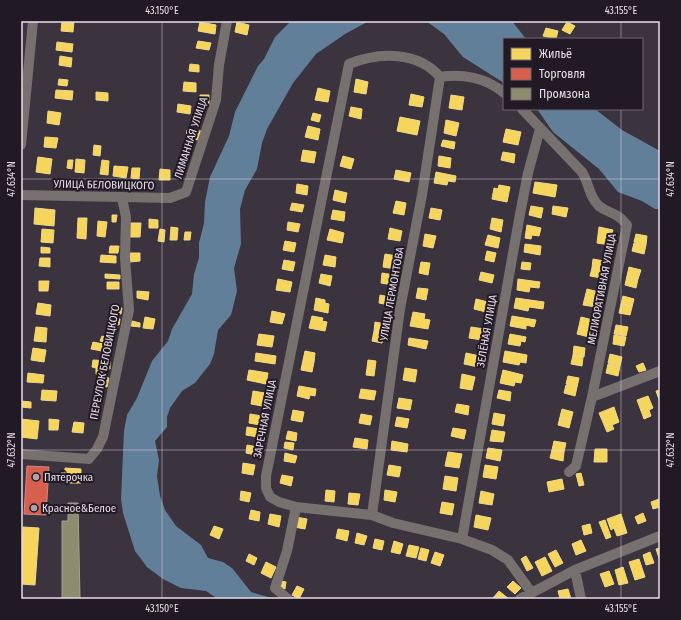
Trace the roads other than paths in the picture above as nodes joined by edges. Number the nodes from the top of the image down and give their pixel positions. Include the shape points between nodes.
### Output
1 (34, 21) edge
2 (227, 21) edge
3 (440, 77) junction
4 (503, 92) edge
5 (523, 110) edge
6 (540, 129) junction
7 (21, 145) edge
8 (186, 192) joint
9 (21, 196) edge
10 (122, 198) junction
11 (660, 371) edge
12 (592, 397) junction
13 (21, 454) edge
14 (569, 472) dead end
15 (296, 507) junction
16 (372, 515) junction
17 (660, 536) edge
18 (462, 539) junction
19 (575, 570) junction
20 (531, 592) junction
21 (288, 599) edge
22 (520, 599) edge
23 (581, 599) edge

1 - 7 street
2 - 8 street, ЛИМАННАЯ УЛИЦА via 218,65 216,100
3 - 4 street via 474,77
3 - 15 street, ЗАРЕЧНАЯ УЛИЦА via 433,68 412,58 373,57 349,64 266,476 266,488 270,497
3 - 16 street, УЛИЦА ЛЕРМОНТОВА via 422,195 400,309
5 - 6 street, МЕЛИОРАТИВНАЯ УЛИЦА
6 - 12 street, МЕЛИОРАТИВНАЯ УЛИЦА via 582,172 591,196 600,206 620,216 627,225
6 - 18 street, ЗЕЛЁНАЯ УЛИЦА via 524,194
8 - 10 street, УЛИЦА БЕЛОВИЦКОГО via 170,198
9 - 10 street, УЛИЦА БЕЛОВИЦКОГО
10 - 13 street, ПЕРЕУЛОК БЕЛОВИЦКОГО via 126,217 125,258 129,310 102,437 89,459
11 - 12 street
12 - 14 street, МЕЛИОРАТИВНАЯ УЛИЦА via 576,466
15 - 16 street, ЗАРЕЧНАЯ УЛИЦА
15 - 21 street via 275,588
16 - 18 street, ЗАРЕЧНАЯ УЛИЦА via 393,523
17 - 19 street
18 - 20 street, ЗАРЕЧНАЯ УЛИЦА via 492,550 508,560
19 - 20 street
19 - 23 street
20 - 22 street

